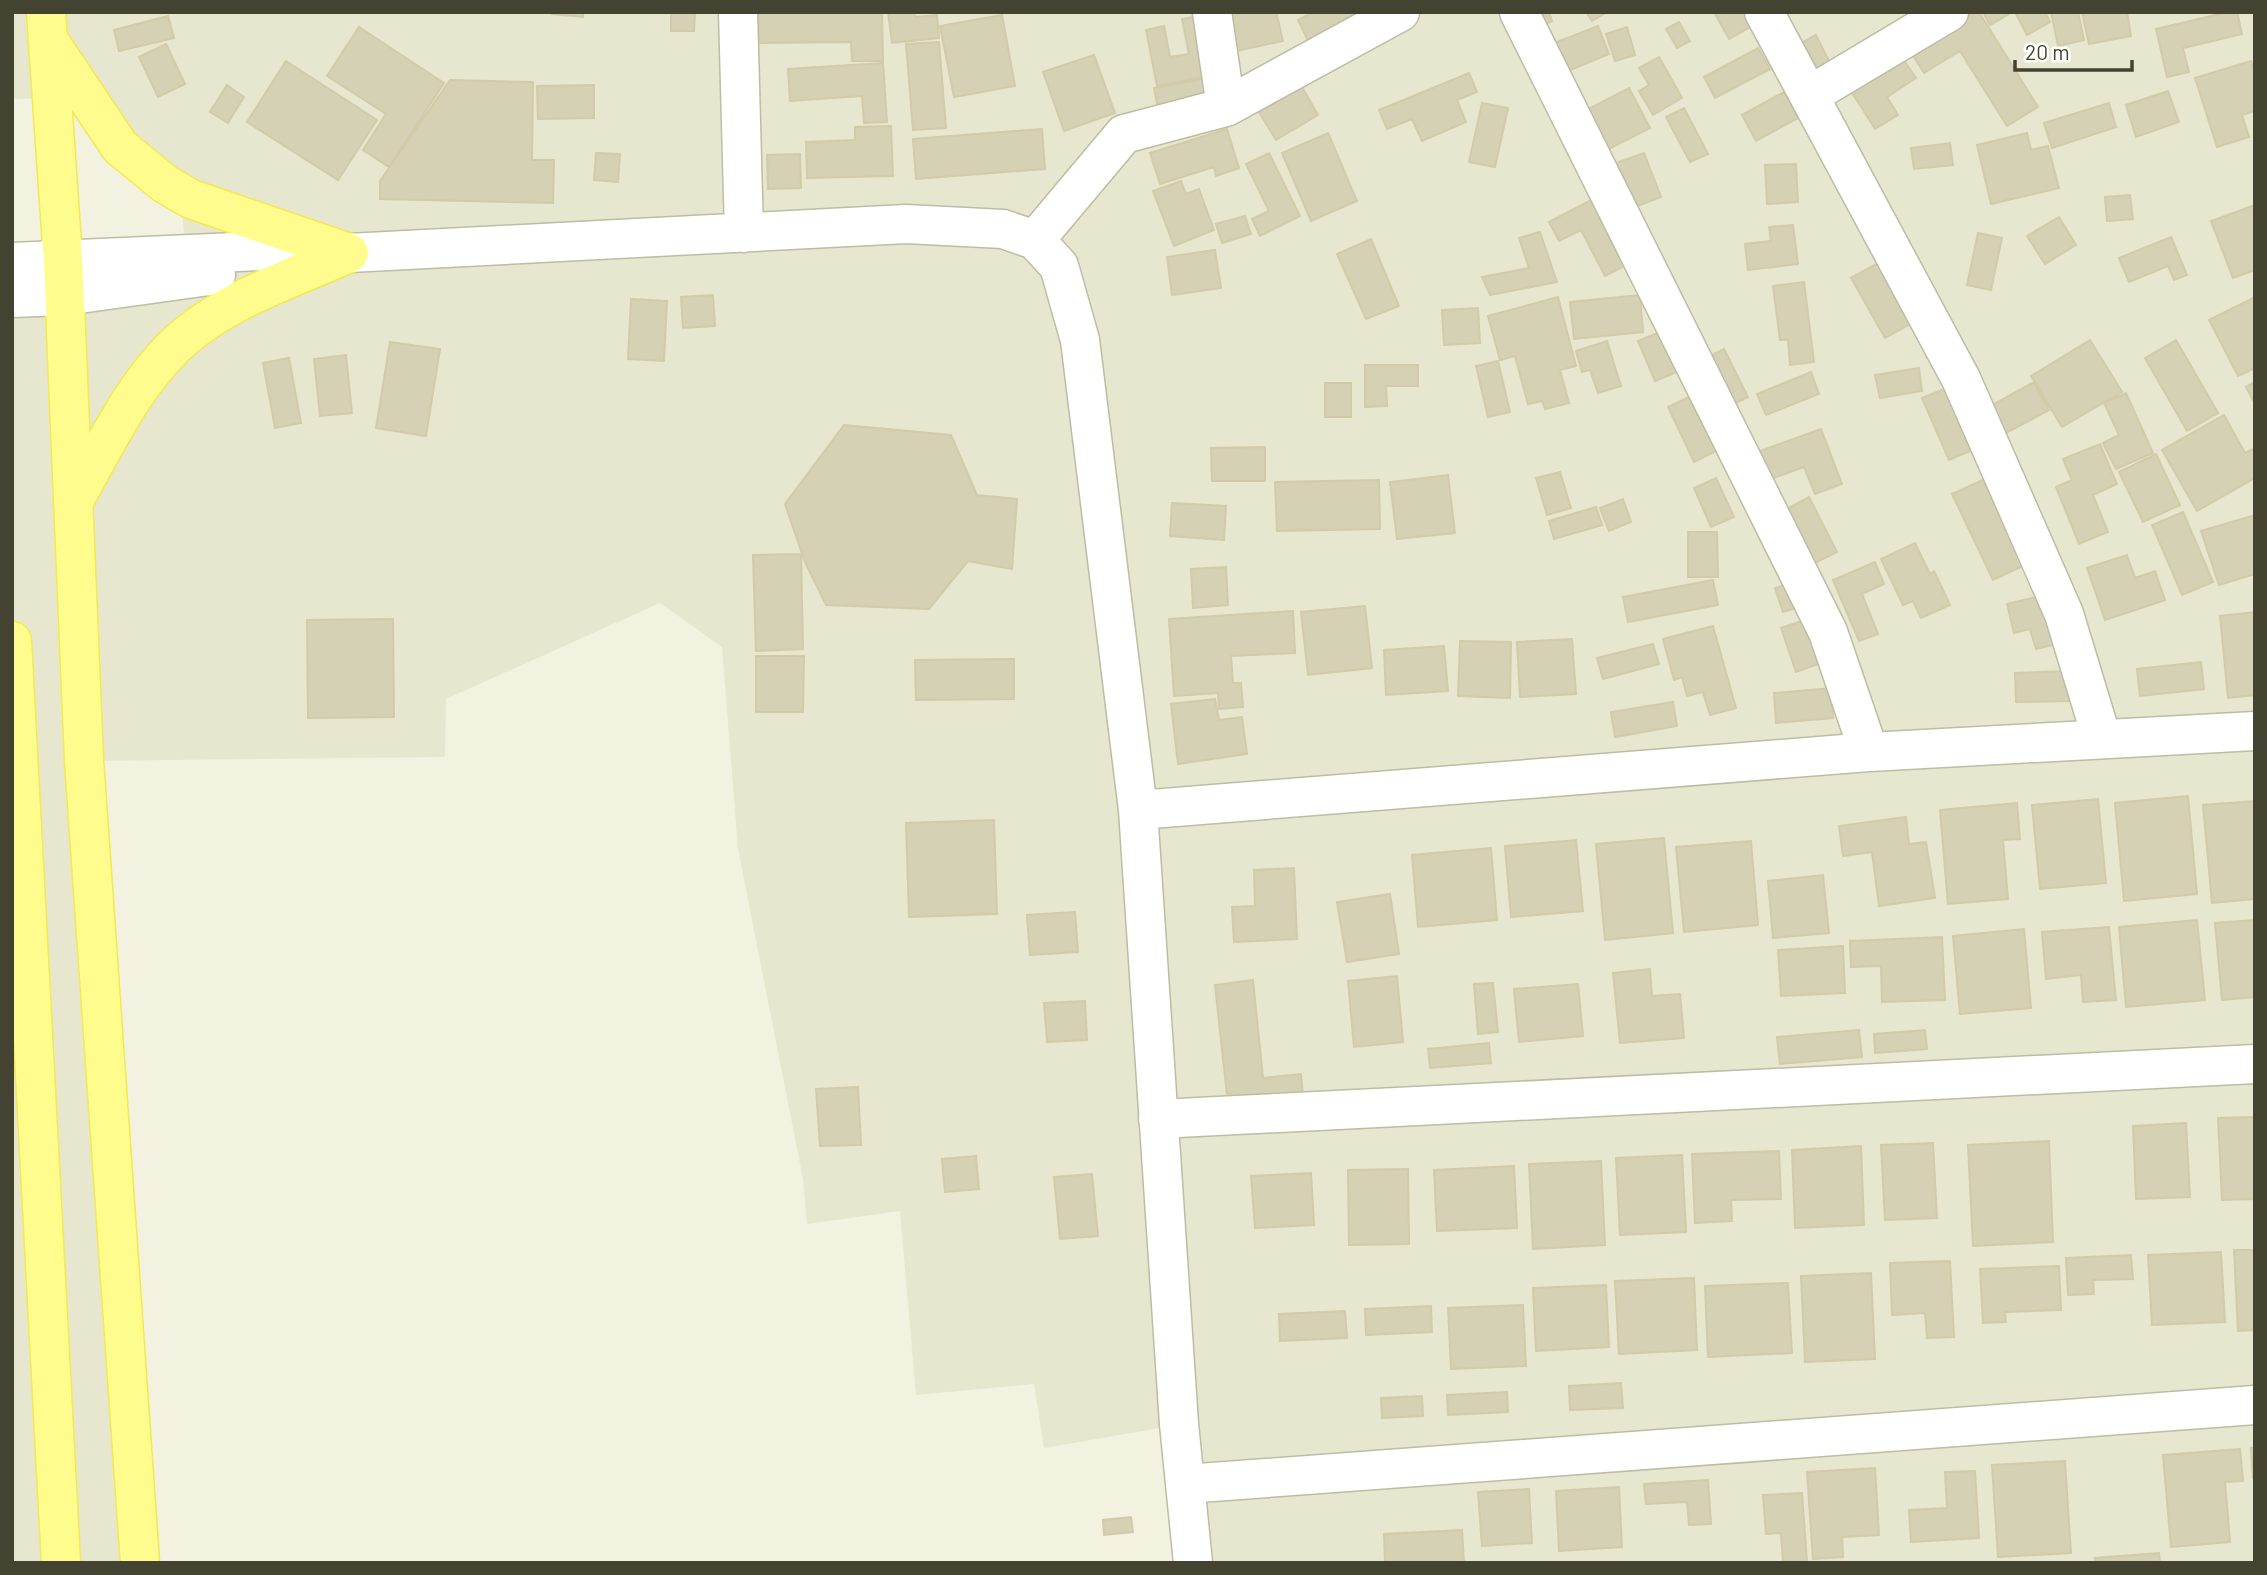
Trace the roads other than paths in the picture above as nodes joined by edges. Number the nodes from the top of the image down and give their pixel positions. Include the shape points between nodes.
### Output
1 (738, 12) edge
2 (1212, 12) edge
3 (1400, 12) edge
4 (1519, 12) edge
5 (1764, 12) edge
6 (1949, 12) edge
7 (47, 26) edge
8 (1810, 95) junction
9 (1226, 107) junction
10 (744, 233) junction
11 (1035, 240) junction
12 (349, 253) junction
13 (12, 262) edge
14 (64, 277) junction
15 (12, 298) edge
16 (73, 502) junction
17 (12, 641) edge
18 (2255, 731) edge
19 (2102, 739) junction
20 (1869, 752) junction
21 (1138, 810) junction
22 (2255, 1064) edge
23 (1158, 1119) junction
24 (2255, 1405) edge
25 (1185, 1484) junction
26 (61, 1563) edge
27 (140, 1563) edge
28 (1193, 1563) edge

1 - 10 street
2 - 9 street
3 - 9 street
4 - 20 street via 1828,632
5 - 8 street
6 - 8 street
7 - 12 main road via 120,147 165,184 191,200
7 - 14 main road
8 - 19 street via 1961,379 2064,614
9 - 11 street via 1124,134
10 - 11 street via 906,224 1003,229
10 - 12 street
11 - 21 street via 1059,266 1080,340
12 - 14 street via 305,262
12 - 16 main road via 252,296 186,335 127,408
13 - 14 street
14 - 15 street
14 - 16 main road
16 - 27 main road via 85,774
17 - 26 main road
18 - 19 street
19 - 20 street
20 - 21 street
21 - 23 street
22 - 23 street
23 - 25 street
24 - 25 street
25 - 28 street

